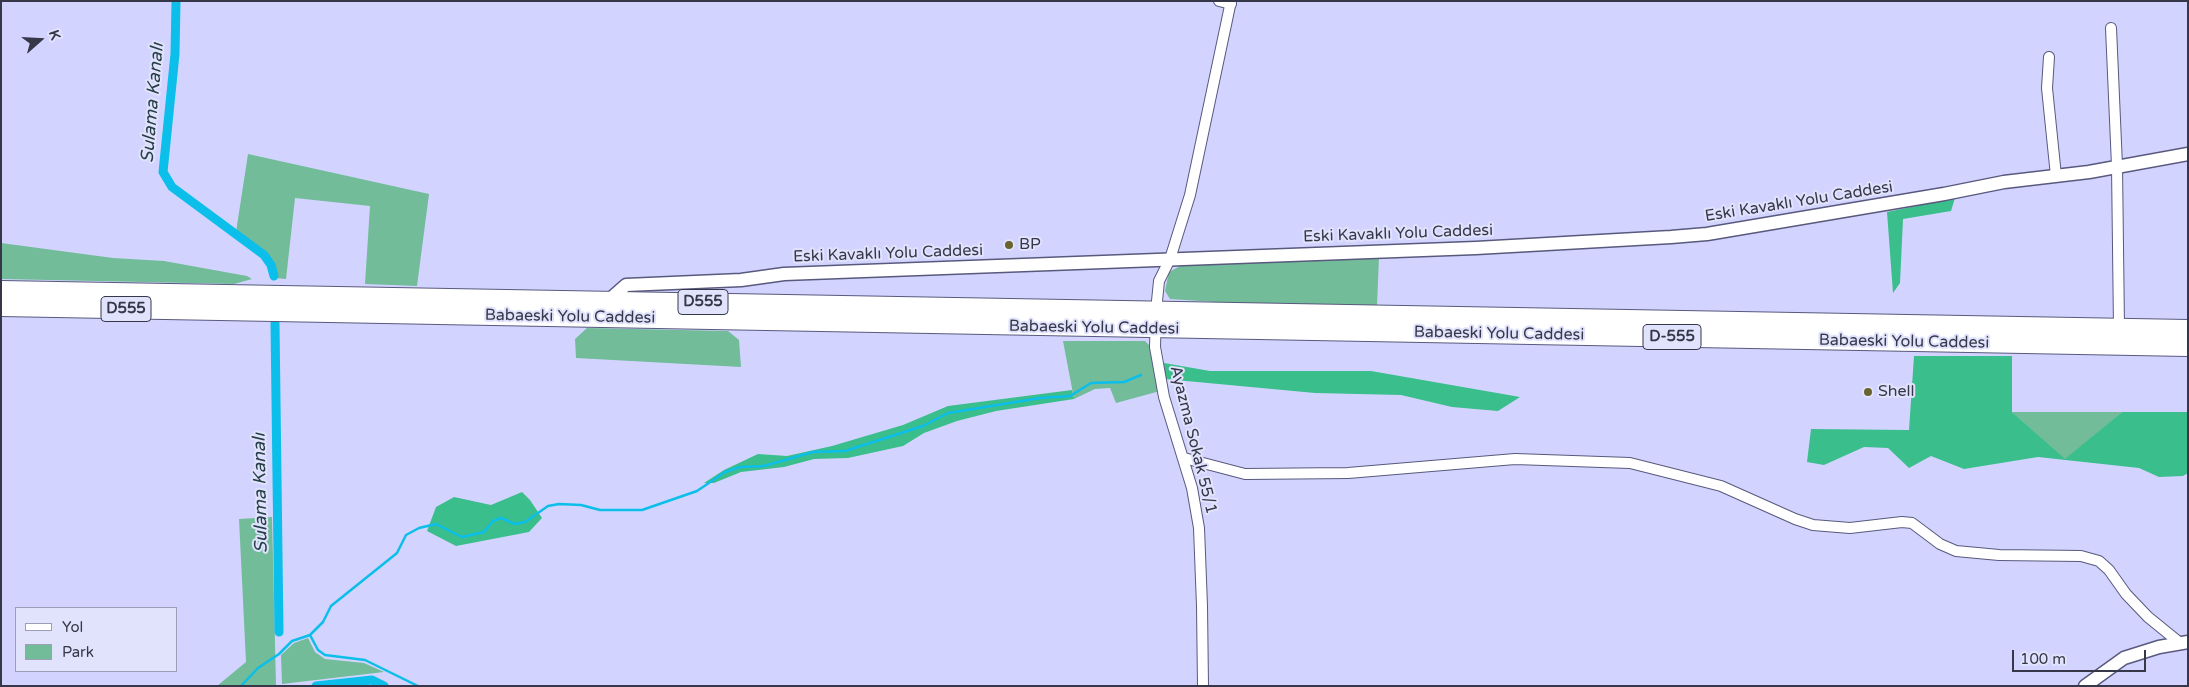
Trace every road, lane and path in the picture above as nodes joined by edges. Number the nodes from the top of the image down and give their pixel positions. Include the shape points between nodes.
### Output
1 (1219, 1) edge
2 (1231, 2) edge
3 (2111, 28) dead end
4 (2049, 57) dead end
5 (2188, 154) edge
6 (2117, 166) junction
7 (2056, 176) junction
8 (1170, 259) junction
9 (1, 290) edge
10 (609, 300) junction
11 (250, 303) junction
12 (1, 307) edge
13 (1156, 311) junction
14 (2119, 328) junction
15 (1156, 330) junction
16 (2188, 330) edge
17 (2188, 347) edge
18 (1184, 458) junction
19 (2184, 642) edge
20 (1203, 686) edge
21 (2086, 686) edge

1 - 2 street
2 - 8 street, Ayazma Sokak 55/1 via 1190,195
3 - 6 street
4 - 7 street via 2047,88
5 - 6 street, Eski Kavaklı Yolu Caddesi
6 - 7 street, Eski Kavaklı Yolu Caddesi
6 - 14 street
7 - 8 street, Eski Kavaklı Yolu Caddesi via 2004,182 1706,234 1476,248
8 - 10 street, Eski Kavaklı Yolu Caddesi via 1055,266 784,274 741,280 626,285
8 - 13 street, Ayazma Sokak 55/1 via 1160,281
9 - 11 highway, Babaeski Yolu Caddesi / D555
10 - 11 highway, Babaeski Yolu Caddesi / D555
10 - 13 highway, Babaeski Yolu Caddesi / D555
11 - 12 highway, Babaeski Yolu Caddesi / D555
11 - 15 highway, Babaeski Yolu Caddesi / D555
13 - 14 highway, Babaeski Yolu Caddesi / D-555
13 - 15 street, Ayazma Sokak 55/1
14 - 16 highway, Babaeski Yolu Caddesi / D-555
15 - 17 highway, Babaeski Yolu Caddesi / D-555
15 - 18 street, Ayazma Sokak 55/1 via 1155,347 1164,398
18 - 19 street via 1254,474 1368,472 1515,459 1630,463 1721,486 1813,525 1850,528 1912,523 1934,540 1956,551 2081,556 2099,561 2148,617
18 - 20 street, Ayazma Sokak 55/1 via 1198,528
19 - 21 street via 2124,658

